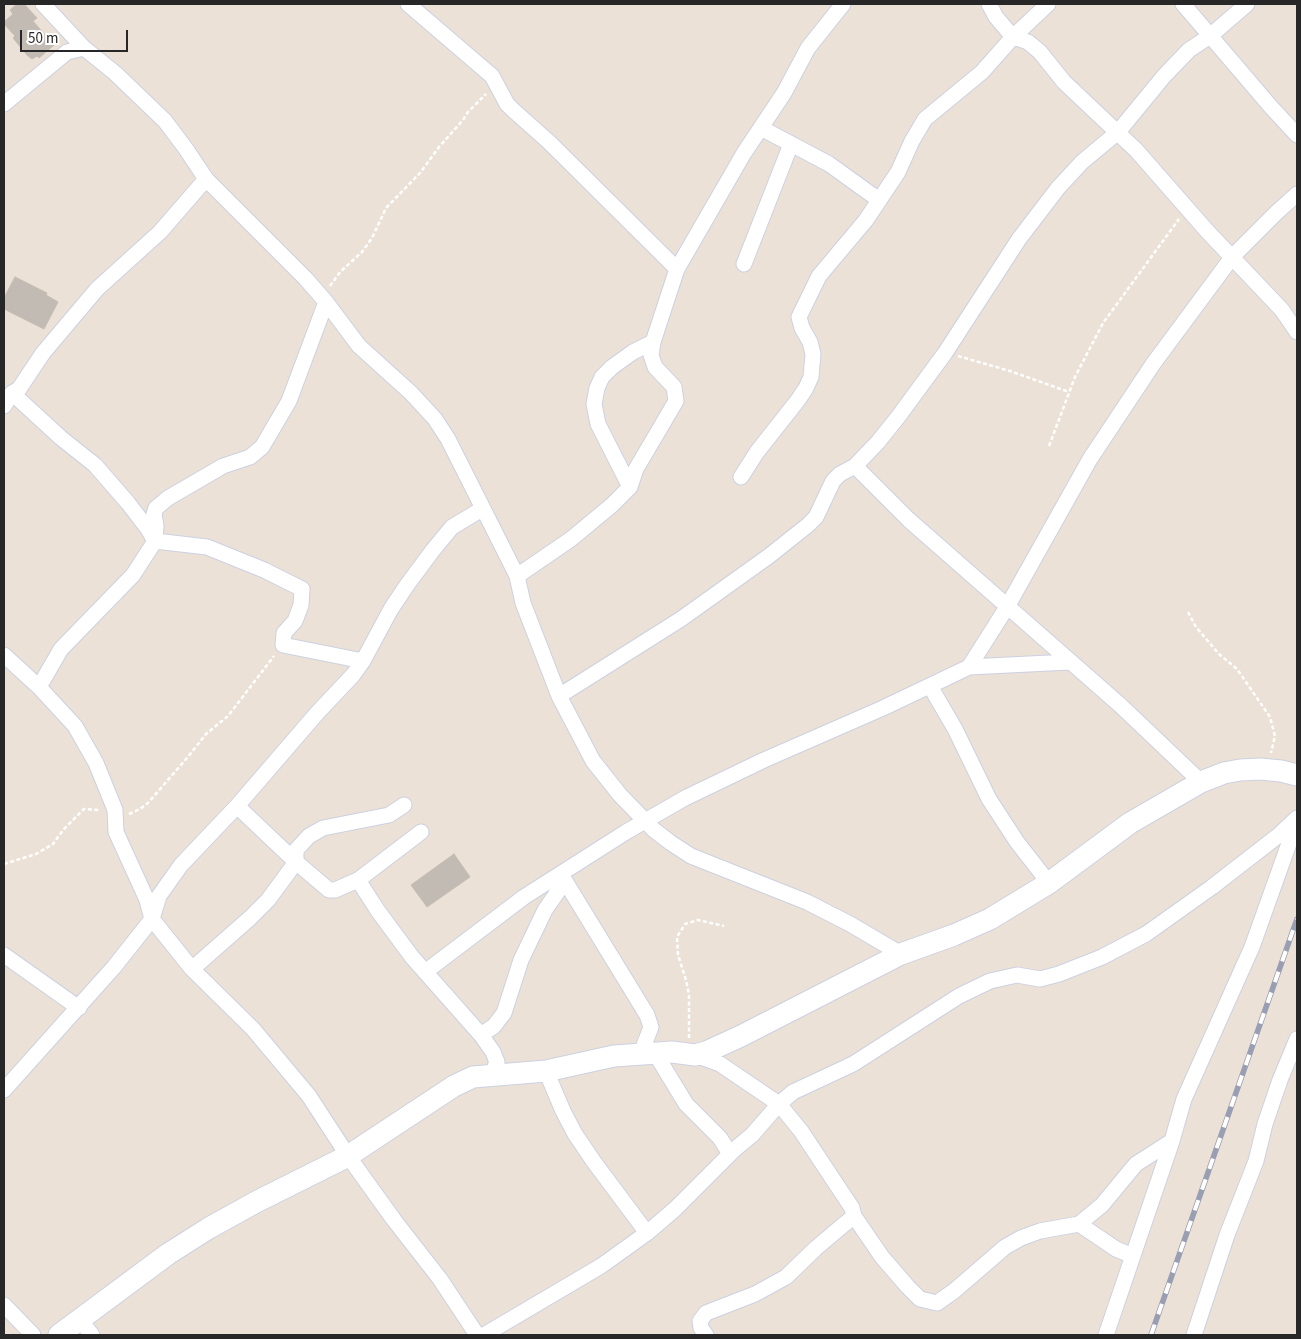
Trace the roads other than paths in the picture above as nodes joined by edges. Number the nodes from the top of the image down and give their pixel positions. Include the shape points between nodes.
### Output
1 (43, 4) edge
2 (408, 4) edge
3 (842, 4) edge
4 (989, 4) edge
5 (1048, 4) edge
6 (1183, 4) edge
7 (1247, 4) edge
8 (1210, 36) junction
9 (1012, 37) junction
10 (84, 48) junction
11 (4, 104) edge
12 (761, 128) junction
13 (1118, 132) junction
14 (1297, 135) edge
15 (792, 144) junction
16 (206, 179) junction
17 (1297, 194) edge
18 (879, 200) junction
19 (1233, 256) junction
20 (744, 264) dead end
21 (677, 269) junction
22 (324, 300) junction
23 (1297, 332) edge
24 (653, 342) junction
25 (8, 400) edge
26 (855, 466) junction
27 (741, 477) dead end
28 (630, 487) junction
29 (482, 509) junction
30 (155, 541) junction
31 (517, 576) junction
32 (1007, 607) junction
33 (4, 655) edge
34 (363, 661) junction
35 (1069, 662) junction
36 (969, 667) junction
37 (930, 686) junction
38 (39, 687) junction
39 (560, 696) junction
40 (1297, 775) edge
41 (1201, 782) junction
42 (237, 806) junction
43 (404, 806) dead end
44 (644, 820) junction
45 (1297, 820) edge
46 (422, 832) dead end
47 (296, 862) junction
48 (562, 878) junction
49 (358, 880) junction
50 (1049, 883) junction
51 (152, 919) junction
52 (4, 954) edge
53 (901, 954) junction
54 (192, 969) junction
55 (425, 972) junction
56 (79, 1008) junction
57 (481, 1035) junction
58 (1297, 1041) edge
59 (648, 1053) junction
60 (692, 1054) junction
61 (1297, 1063) edge
62 (546, 1071) junction
63 (492, 1074) junction
64 (4, 1090) edge
65 (778, 1104) junction
66 (1172, 1141) junction
67 (730, 1154) junction
68 (348, 1156) junction
69 (854, 1216) junction
70 (1079, 1224) junction
71 (647, 1233) junction
72 (1132, 1256) junction
73 (4, 1305) edge
74 (86, 1328) edge
75 (33, 1335) edge
76 (59, 1335) edge
77 (477, 1335) edge
78 (484, 1335) edge
79 (706, 1335) edge
80 (1106, 1335) edge
81 (1194, 1335) edge

1 - 10 street
2 - 21 street via 492,76 507,104
3 - 12 street via 808,48
4 - 9 street
5 - 9 street
6 - 8 street
7 - 8 street
8 - 13 street via 1190,50 1164,76
8 - 14 street
9 - 13 street via 1028,42 1040,52 1064,82
9 - 18 street via 982,72 925,119 898,172
10 - 11 street via 67,52
10 - 16 street via 165,121
12 - 15 street
12 - 21 street
13 - 19 street
13 - 26 street via 1082,162 1058,188 1019,239 945,353 898,417
15 - 18 street via 829,164
15 - 20 street
16 - 22 street
16 - 25 street via 160,232 97,289
17 - 19 street
18 - 27 street via 818,276 808,296 799,316 813,354 811,377 798,400
19 - 23 street via 1282,310
19 - 32 street via 1153,364 1095,450
21 - 24 street
22 - 29 street via 359,346 435,419
22 - 30 street via 289,400 262,447 250,457 223,466 156,508
24 - 28 street via 651,360 674,387 676,401 636,469
24 - 28 street via 612,366 602,377 595,396 598,424
25 - 30 street via 95,465
26 - 32 street via 909,520
26 - 39 street via 833,481 816,517 769,556 681,619
28 - 31 street via 571,539
29 - 31 street
29 - 34 street via 452,527 433,550 406,585
30 - 34 street via 207,547 302,589 301,605 295,621 284,633 283,645
30 - 38 street via 133,575 61,649
31 - 39 street via 525,611
32 - 35 street
32 - 36 street
33 - 38 street
34 - 42 street
35 - 36 street
35 - 41 street
36 - 37 street
37 - 44 street via 764,760
37 - 50 street via 989,799
38 - 51 street via 75,726 96,763 115,814 116,832 147,900
39 - 44 street via 593,761
40 - 41 street via 1281,770 1240,770
41 - 50 street via 1130,823
42 - 47 street
42 - 51 street via 181,865 160,896
43 - 47 street via 389,815 323,828 309,836 296,850
44 - 48 street
44 - 53 street via 691,856 807,902
45 - 65 street via 1146,934 1102,957 1059,974 1040,979 1016,976 990,981 959,996 853,1064 793,1092
45 - 66 street via 1252,947 1184,1099
46 - 49 street
47 - 49 street via 329,890
47 - 54 street via 268,900
48 - 55 street via 524,897
48 - 57 street via 520,960 504,1013
48 - 59 street via 650,1021
49 - 55 street
50 - 53 street via 990,919
51 - 54 street
51 - 56 street
52 - 56 street
53 - 60 street via 742,1036
54 - 68 street via 254,1029 309,1096
55 - 57 street
56 - 64 street
57 - 63 street via 497,1062
58 - 61 street
58 - 81 street via 1280,1080 1256,1161
59 - 60 street
59 - 62 street via 614,1056
59 - 67 street via 686,1104 720,1138
60 - 65 street via 720,1064
62 - 63 street
62 - 71 street via 576,1134
63 - 68 street via 473,1077 454,1086
65 - 67 street via 752,1135
65 - 69 street via 801,1131 852,1208
66 - 70 street via 1136,1164 1102,1205
66 - 72 street
67 - 71 street
68 - 74 street via 256,1202 168,1254
68 - 77 street via 440,1279
69 - 70 street via 882,1257 908,1287 920,1299 937,1303 1021,1238
69 - 79 street via 786,1278 706,1313 700,1321 700,1328
70 - 72 street
71 - 78 street via 601,1266
72 - 80 street
73 - 75 street
74 - 76 street

